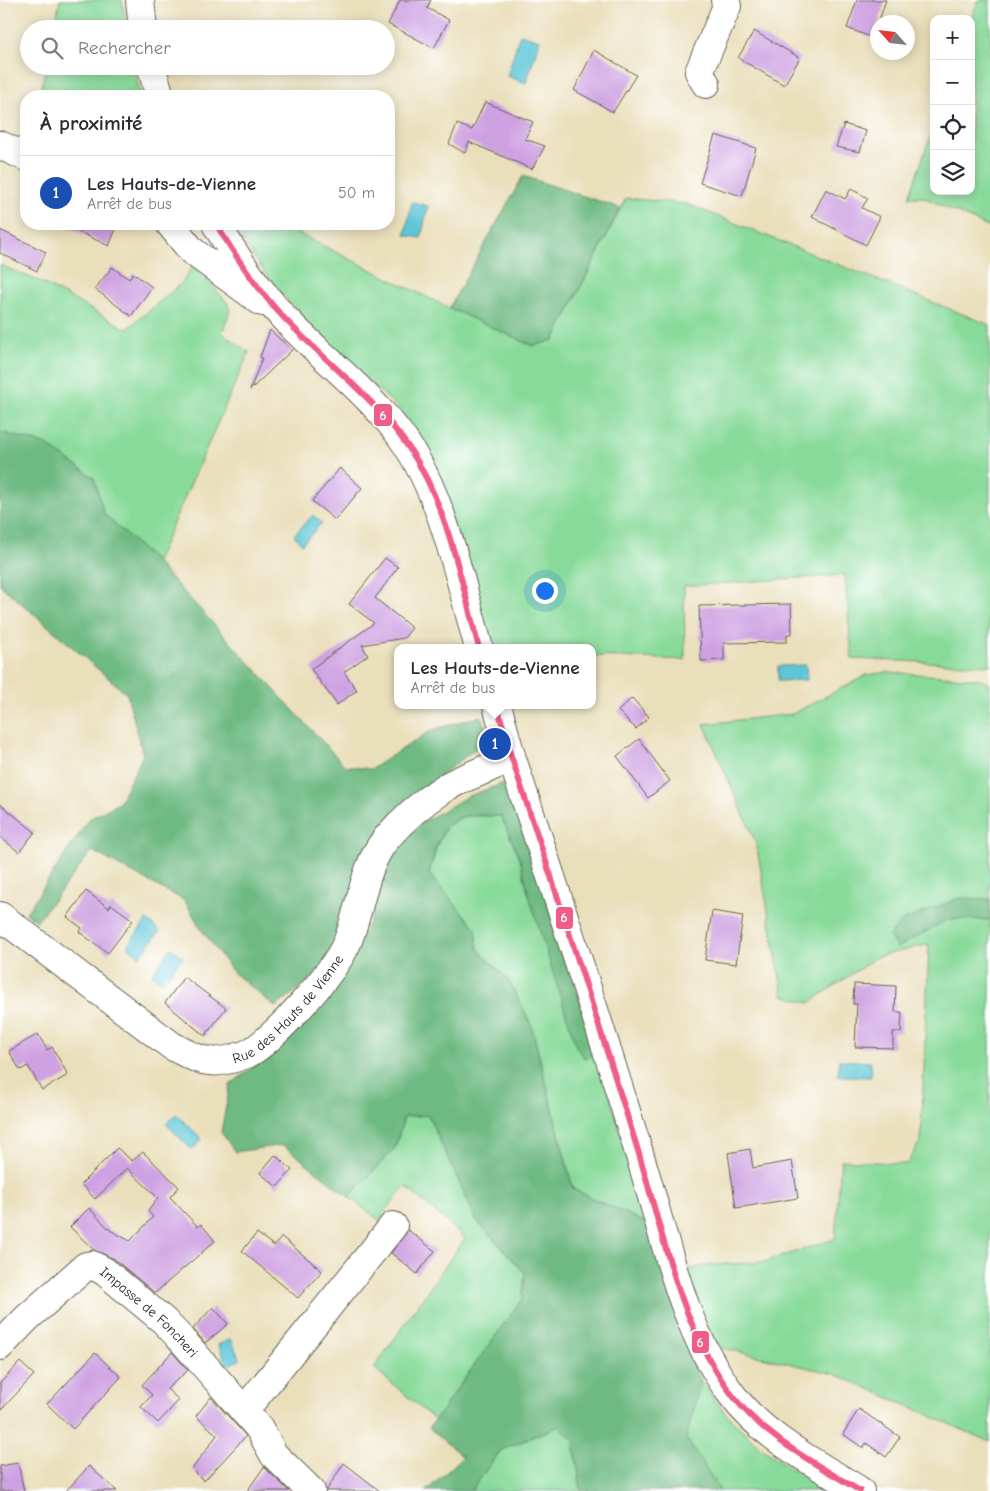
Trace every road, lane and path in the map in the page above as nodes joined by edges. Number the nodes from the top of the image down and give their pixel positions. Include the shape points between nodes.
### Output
1 (140, 0) edge
2 (725, 0) edge
3 (142, 20) edge
4 (154, 75) edge
5 (706, 84) dead end
6 (158, 90) edge
7 (0, 144) edge
8 (20, 154) edge
9 (175, 230) edge
10 (220, 230) edge
11 (284, 318) junction
12 (478, 644) edge
13 (498, 709) edge
14 (511, 756) junction
15 (0, 916) edge
16 (393, 1226) dead end
17 (0, 1346) edge
18 (244, 1411) junction
19 (311, 1491) edge
20 (860, 1491) edge

1 - 3 street
2 - 5 street via 727,6 699,72
4 - 6 street
7 - 8 street
9 - 11 street via 207,264
10 - 11 street
11 - 12 street via 394,426 409,449 435,501
13 - 14 street
14 - 15 street, Rue des Hauts de Vienne via 443,789 384,841 363,889 346,945 335,965 266,1041 231,1059 211,1062 172,1046
14 - 20 street via 615,1076 679,1290 703,1350 734,1397 752,1417 776,1437
16 - 18 street
17 - 18 street, Impasse de Foncheri via 86,1266 92,1265 104,1271 164,1321
18 - 19 street, Impasse de Foncheri via 259,1428 274,1455

